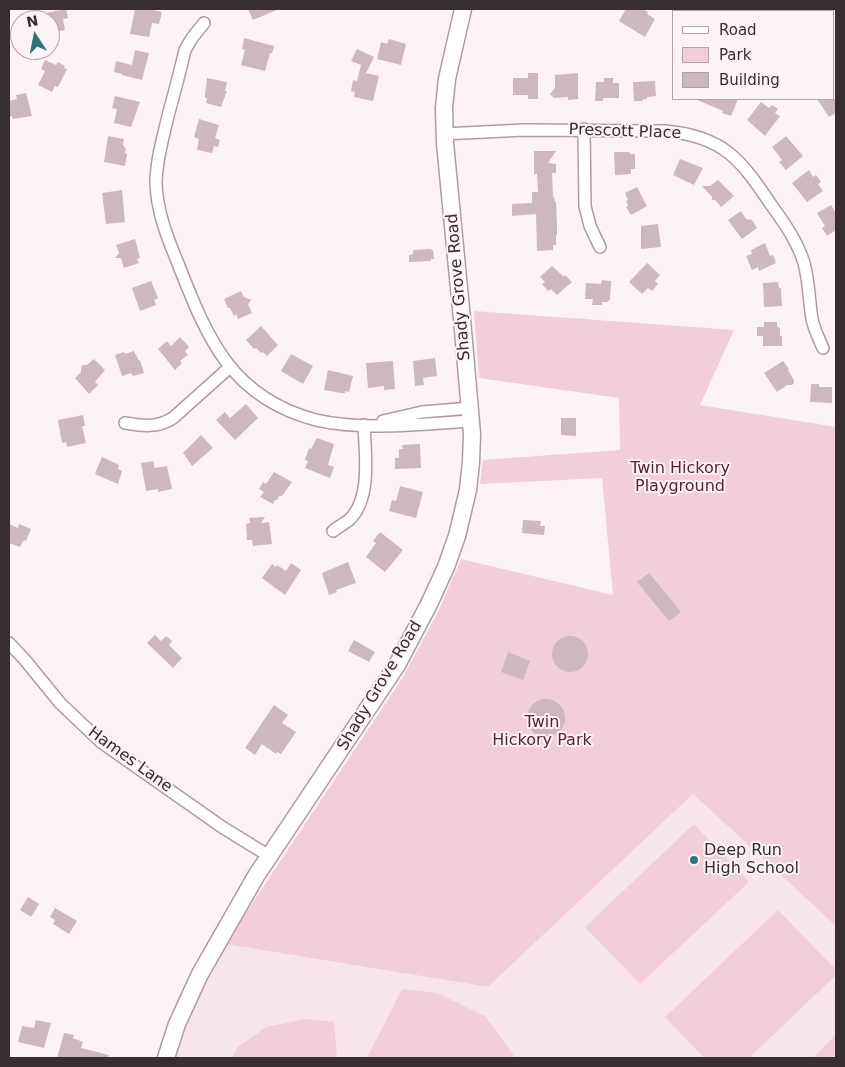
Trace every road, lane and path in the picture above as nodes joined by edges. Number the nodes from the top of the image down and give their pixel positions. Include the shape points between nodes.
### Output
1 (463, 9) edge
2 (204, 23) dead end
3 (584, 129) junction
4 (444, 134) junction
5 (600, 247) dead end
6 (822, 348) dead end
7 (230, 367) junction
8 (470, 415) junction
9 (125, 423) dead end
10 (364, 425) junction
11 (333, 531) dead end
12 (9, 643) edge
13 (269, 856) junction
14 (166, 1058) edge

1 - 4 main road, Shady Grove Road via 447,79
2 - 7 street via 185,50 161,144 157,196 164,227 198,316
3 - 4 street, Prescott Place
3 - 5 street via 585,206
3 - 6 street, Prescott Place via 682,132 713,142 739,161 750,172 796,244
4 - 8 main road, Shady Grove Road
7 - 9 street via 164,424
7 - 10 street via 266,399 297,414 338,424
8 - 10 street via 408,426
8 - 13 main road, Shady Grove Road via 468,490 446,567 396,665
10 - 11 street via 366,480 363,495 350,519
12 - 13 street, Hames Lane via 60,703 101,742
13 - 14 main road, Shady Grove Road via 196,980

